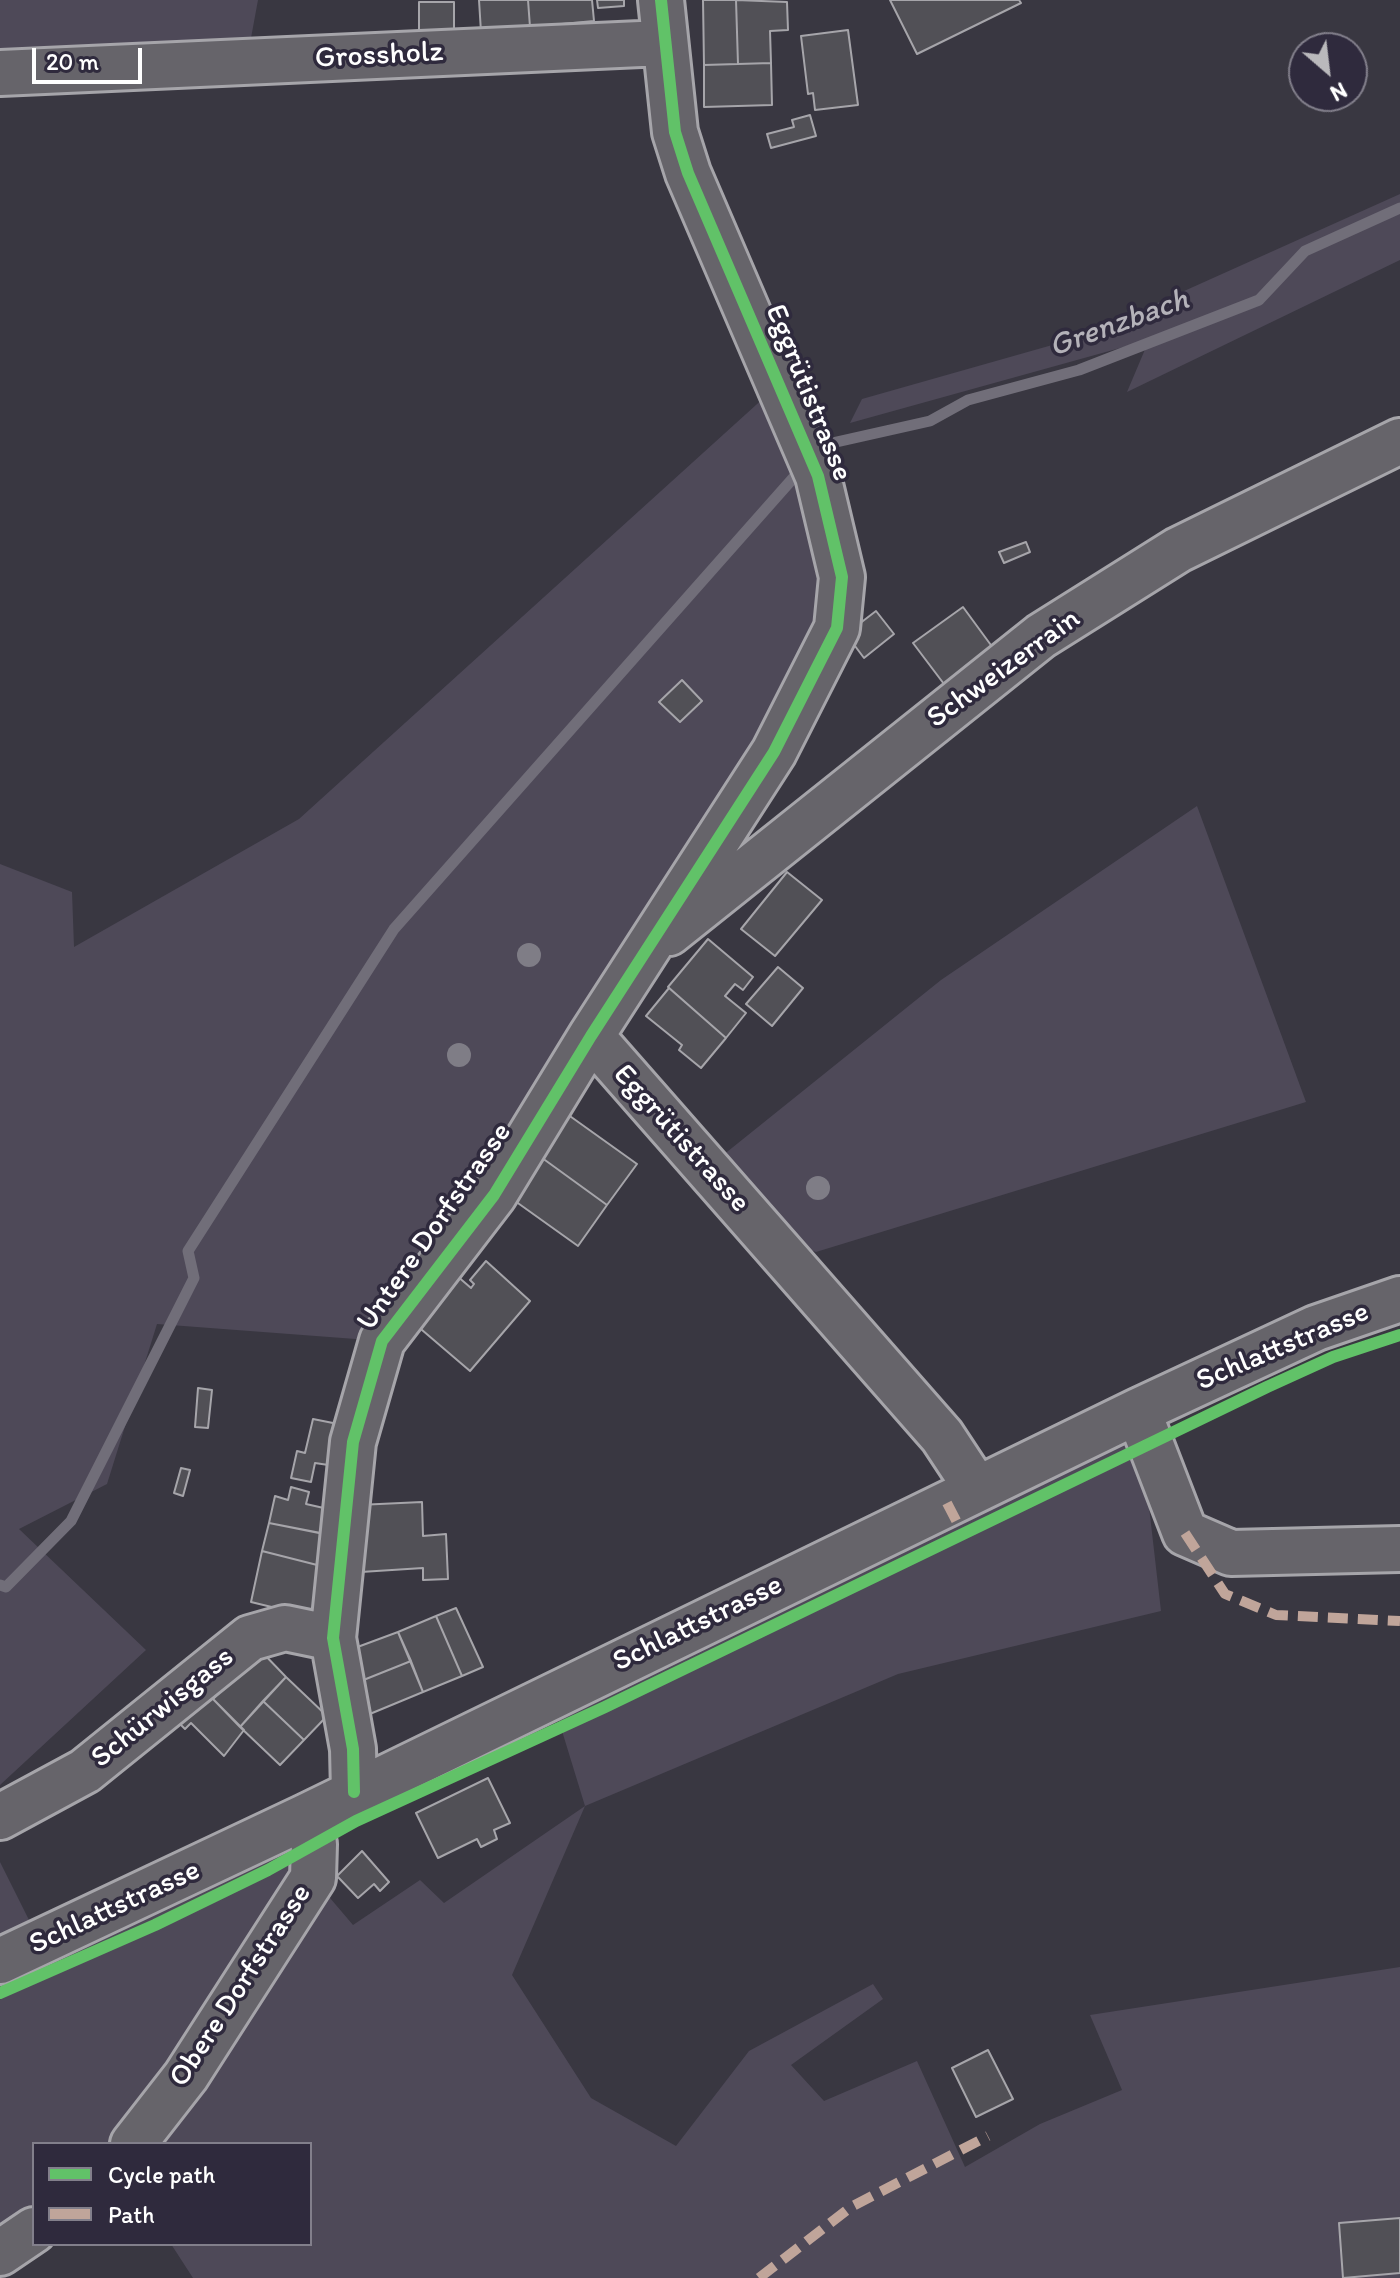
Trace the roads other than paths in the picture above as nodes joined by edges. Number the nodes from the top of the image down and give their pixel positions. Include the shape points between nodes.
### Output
1 (661, 0) edge
2 (663, 43) junction
3 (0, 73) edge
4 (1400, 441) edge
5 (644, 952) junction
6 (591, 1036) junction
7 (1400, 1299) edge
8 (1138, 1411) junction
9 (977, 1489) junction
10 (1400, 1549) edge
11 (333, 1638) junction
12 (354, 1792) junction
13 (0, 1817) edge
14 (305, 1817) junction
15 (0, 1961) edge
16 (135, 2142) edge
17 (32, 2231) edge
18 (0, 2253) edge

1 - 2 street, Eggrütistrasse
2 - 3 street, Grossholz
2 - 5 street, Eggrütistrasse via 675,132 688,173 818,476 842,577 837,628 774,752
4 - 5 street, Schweizerrain via 1178,550 1041,636
5 - 6 street, Eggrütistrasse
6 - 9 street, Eggrütistrasse via 942,1436
6 - 11 street, Untere Dorfstrasse via 494,1195 382,1341 353,1442
7 - 8 street, Schlattstrasse via 1316,1328
8 - 9 street, Schlattstrasse
8 - 10 street via 1185,1533 1231,1553
9 - 12 street, Schlattstrasse
11 - 12 street, Untere Dorfstrasse via 353,1749
11 - 13 street, Schürwisgass via 285,1628 250,1638 85,1771
12 - 14 street, Schlattstrasse
14 - 15 street, Schlattstrasse
14 - 16 street, Obere Dorfstrasse via 314,1844 313,1878 186,2076
17 - 18 street

